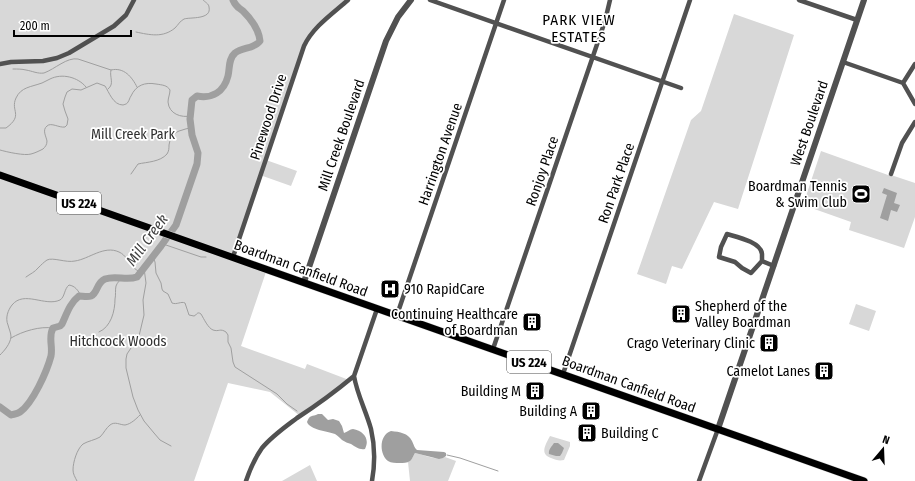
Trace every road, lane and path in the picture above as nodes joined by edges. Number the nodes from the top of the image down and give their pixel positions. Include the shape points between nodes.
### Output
1 (134, 0) edge
2 (348, 0) edge
3 (410, 0) edge
4 (430, 0) edge
5 (504, 0) edge
6 (610, 0) edge
7 (690, 0) edge
8 (799, 0) edge
9 (864, 0) edge
10 (857, 20) junction
11 (496, 23) junction
12 (593, 57) junction
13 (843, 62) junction
14 (0, 64) edge
15 (915, 64) edge
16 (662, 81) junction
17 (903, 83) junction
18 (681, 88) dead end
19 (915, 104) edge
20 (915, 122) edge
21 (891, 174) dead end
22 (0, 175) edge
23 (233, 257) junction
24 (762, 261) junction
25 (774, 266) junction
26 (304, 282) junction
27 (377, 309) junction
28 (396, 315) junction
29 (493, 349) junction
30 (563, 374) junction
31 (354, 376) junction
32 (718, 429) junction
33 (246, 481) edge
34 (372, 481) edge
35 (699, 481) edge
36 (864, 481) edge

1 - 14 street via 126,15 114,26 69,53 43,61
2 - 23 street, Pinewood Drive via 317,27 304,46
3 - 26 street, Mill Creek Boulevard via 386,41
4 - 11 street
5 - 11 street, Harrington Avenue
6 - 12 street, Ronjoy Place
7 - 16 street, Ron Park Place
8 - 10 street
9 - 10 street, West Boulevard
10 - 13 street, West Boulevard
11 - 12 street
11 - 28 street, Harrington Avenue
12 - 16 street
12 - 29 street, Ronjoy Place
13 - 17 street
13 - 25 street, West Boulevard
15 - 17 street
16 - 18 street
16 - 30 street, Ron Park Place
17 - 19 street
20 - 21 street via 902,143
22 - 23 main road, Boardman Canfield Road / US 224
23 - 26 main road, Boardman Canfield Road / US 224
24 - 24 street via 751,273 735,262 719,257 727,234 759,248
24 - 25 street
25 - 32 street, West Boulevard
26 - 27 main road, Boardman Canfield Road / US 224
27 - 28 main road, Boardman Canfield Road / US 224
27 - 31 street
28 - 29 main road, Boardman Canfield Road / US 224
29 - 30 main road, Boardman Canfield Road / US 224
30 - 32 main road, Boardman Canfield Road / US 224
31 - 33 street via 267,443 254,461
31 - 34 street via 373,438
32 - 35 street, West Boulevard
32 - 36 main road, Boardman Canfield Road / US 224

